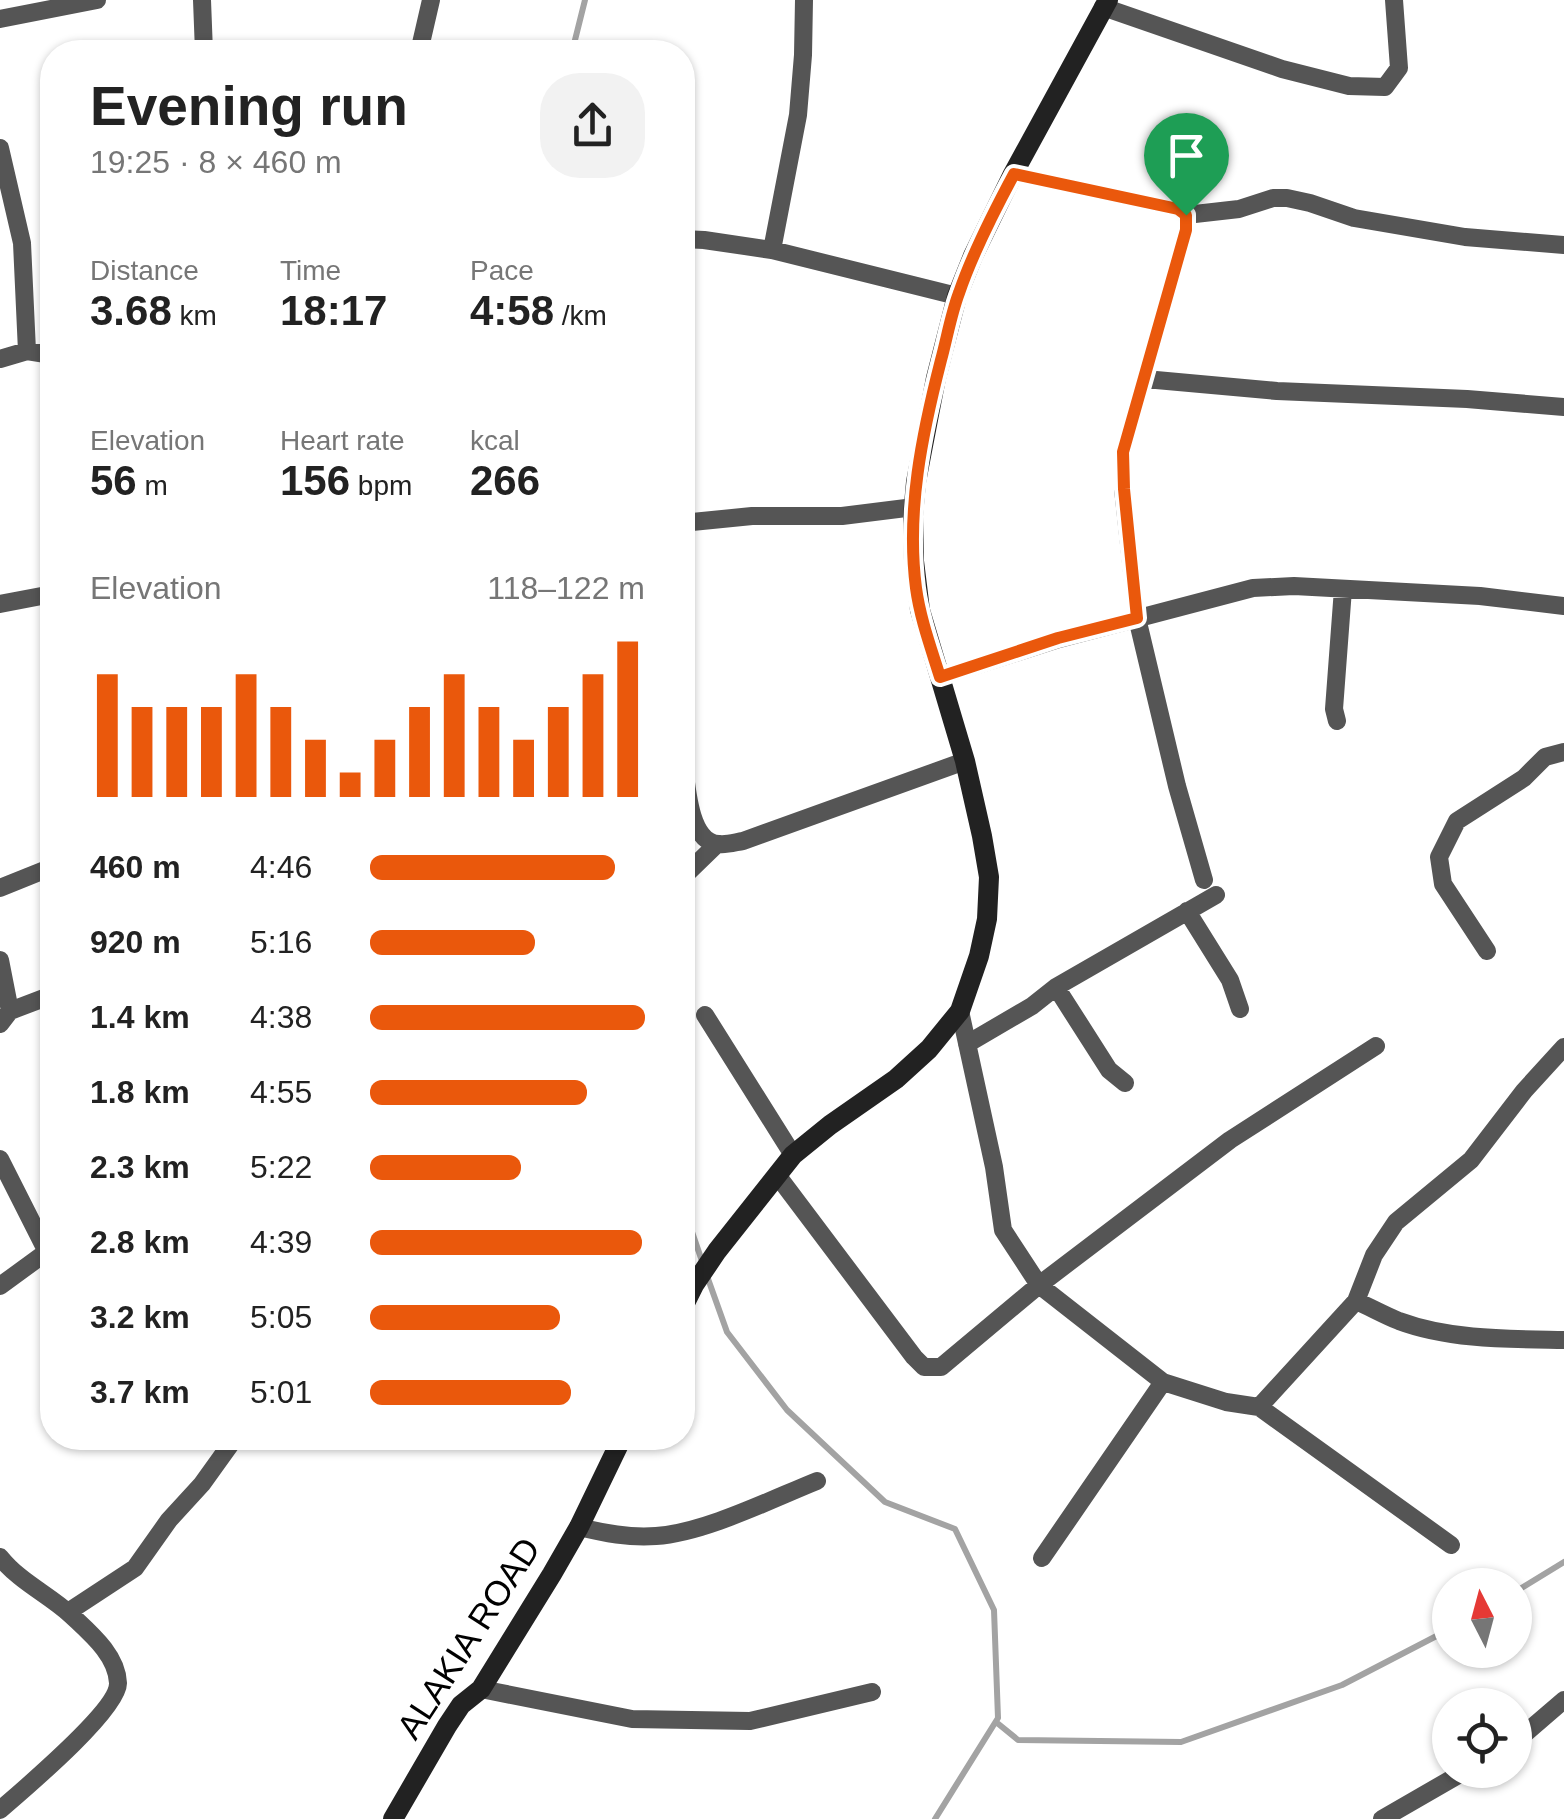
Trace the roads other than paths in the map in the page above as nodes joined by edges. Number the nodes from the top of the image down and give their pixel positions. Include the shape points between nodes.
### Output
1 (97, 0) edge
2 (202, 0) edge
3 (431, 0) edge
4 (804, 0) edge
5 (1391, 1) edge
6 (1105, 4) edge
7 (0, 19) edge
8 (204, 40) edge
9 (422, 40) edge
10 (0, 148) edge
11 (1014, 174) junction
12 (1186, 215) junction
13 (695, 240) edge
14 (1564, 245) edge
15 (772, 250) junction
16 (957, 296) junction
17 (27, 351) junction
18 (40, 353) edge
19 (0, 358) edge
20 (1145, 378) junction
21 (1564, 407) edge
22 (914, 508) junction
23 (695, 523) edge
24 (1343, 589) junction
25 (40, 596) edge
26 (0, 604) edge
27 (1564, 606) edge
28 (1137, 618) junction
29 (940, 677) junction
30 (1337, 721) dead end
31 (1564, 752) edge
32 (965, 761) junction
33 (695, 824) edge
34 (716, 844) junction
35 (695, 865) edge
36 (40, 872) edge
37 (0, 888) edge
38 (1187, 910) junction
39 (1487, 950) dead end
40 (0, 960) edge
41 (1056, 987) junction
42 (40, 1000) edge
43 (1240, 1009) dead end
44 (960, 1011) junction
45 (705, 1015) dead end
46 (5, 1018) edge
47 (967, 1044) junction
48 (1376, 1046) dead end
49 (1564, 1048) edge
50 (1125, 1084) dead end
51 (794, 1155) junction
52 (0, 1159) edge
53 (777, 1175) junction
54 (40, 1232) edge
55 (40, 1257) edge
56 (695, 1284) edge
57 (1038, 1285) junction
58 (0, 1286) edge
59 (1356, 1301) junction
60 (1564, 1340) edge
61 (1163, 1382) junction
62 (1259, 1407) junction
63 (226, 1450) edge
64 (616, 1450) edge
65 (817, 1481) dead end
66 (579, 1527) junction
67 (1451, 1544) dead end
68 (0, 1557) edge
69 (1042, 1558) dead end
70 (68, 1612) junction
71 (481, 1689) junction
72 (872, 1692) dead end
73 (1564, 1700) edge
74 (1532, 1727) edge
75 (1436, 1788) edge
76 (0, 1810) edge
77 (393, 1819) edge
78 (1382, 1819) edge

1 - 7 street
2 - 8 street
3 - 9 street
4 - 15 street via 798,115
5 - 6 street via 1399,68 1385,87 1349,86 1282,69
6 - 11 street
10 - 17 street via 22,242
11 - 12 street
11 - 16 street
12 - 14 street via 1287,198 1465,238
12 - 20 street
13 - 15 street
15 - 16 street
16 - 22 street via 921,447
17 - 18 street
17 - 19 street
20 - 21 street
20 - 28 street via 1123,452
22 - 23 street
22 - 29 street via 916,586
24 - 27 street
24 - 28 street via 1252,588
24 - 30 street
25 - 26 street
28 - 29 street
28 - 38 street via 1177,786 1210,887
29 - 32 street
31 - 39 street via 1544,756 1524,778 1457,820 1438,857 1443,884
32 - 34 street
32 - 44 street via 989,877 979,956
33 - 34 street via 700,836
34 - 35 street
36 - 37 street
38 - 41 street
38 - 43 street
40 - 46 street
41 - 47 street
41 - 50 street via 1108,1070
42 - 46 street
44 - 47 street
44 - 51 street via 896,1079
45 - 51 street
47 - 57 street via 1003,1230
48 - 57 street via 1230,1140
49 - 59 street via 1471,1160 1396,1222
51 - 53 street
52 - 54 street
53 - 56 street
53 - 57 street via 924,1366 942,1367
55 - 58 street
57 - 61 street
59 - 60 street via 1436,1331
59 - 62 street
61 - 62 street
61 - 69 street
62 - 67 street
63 - 70 street via 135,1568
64 - 66 street, ALAKIA ROAD
65 - 66 street via 698,1528 657,1536
66 - 71 street, ALAKIA ROAD
68 - 70 street
70 - 76 street via 104,1648 119,1688 75,1741
71 - 72 street via 632,1719 731,1720
71 - 77 street, ALAKIA ROAD via 446,1726
73 - 74 street
75 - 78 street

